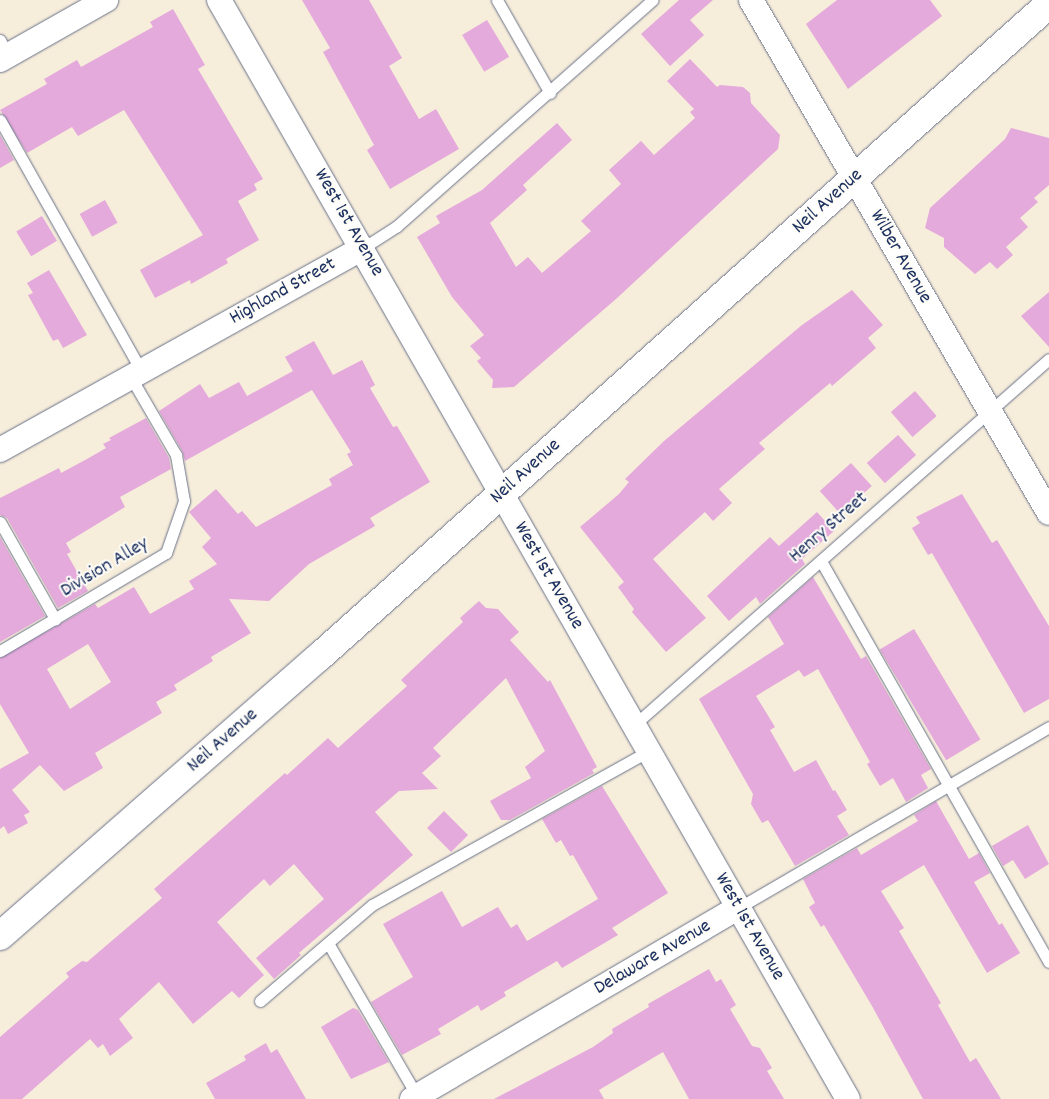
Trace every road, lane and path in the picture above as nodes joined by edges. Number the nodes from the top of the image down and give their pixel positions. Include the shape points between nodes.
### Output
1 (106, 0) edge
2 (219, 0) edge
3 (497, 0) edge
4 (652, 0) edge
5 (751, 0) edge
6 (1049, 4) edge
7 (3, 52) edge
8 (550, 93) junction
9 (0, 120) edge
10 (854, 178) junction
11 (363, 248) junction
12 (1049, 359) edge
13 (136, 373) junction
14 (990, 412) junction
15 (0, 450) edge
16 (500, 494) junction
17 (1049, 513) edge
18 (0, 522) edge
19 (821, 561) junction
20 (55, 619) junction
21 (0, 651) edge
22 (634, 725) junction
23 (1049, 727) edge
24 (649, 751) junction
25 (948, 786) junction
26 (738, 908) junction
27 (0, 936) edge
28 (328, 943) junction
29 (1049, 962) edge
30 (260, 1001) dead end
31 (415, 1097) edge
32 (848, 1099) edge

1 - 7 street
2 - 11 street, West 1st Avenue
3 - 8 lane
4 - 8 lane, Highland Street
5 - 10 street, Wilber Avenue
6 - 10 street, Neil Avenue
8 - 11 lane, Highland Street via 390,232
9 - 13 lane, Division Alley
10 - 14 street, Wilber Avenue
10 - 16 street, Neil Avenue
11 - 13 street, Highland Street
11 - 16 street, West 1st Avenue
12 - 14 lane, Henry Street
13 - 15 street, Highland Street
13 - 20 lane, Division Alley via 176,455 184,501 166,553
14 - 17 street, Wilber Avenue
14 - 19 lane, Henry Street
16 - 22 street, West 1st Avenue
16 - 27 street, Neil Avenue
18 - 20 lane
19 - 22 lane, Henry Street
19 - 25 lane
20 - 21 lane, Division Alley
22 - 24 street, West 1st Avenue
23 - 25 lane, Delaware Avenue
24 - 26 street, West 1st Avenue
24 - 28 lane via 372,904
25 - 26 lane, Delaware Avenue
25 - 29 lane
26 - 31 street, Delaware Avenue
26 - 32 street, West 1st Avenue
28 - 30 lane
28 - 31 lane

